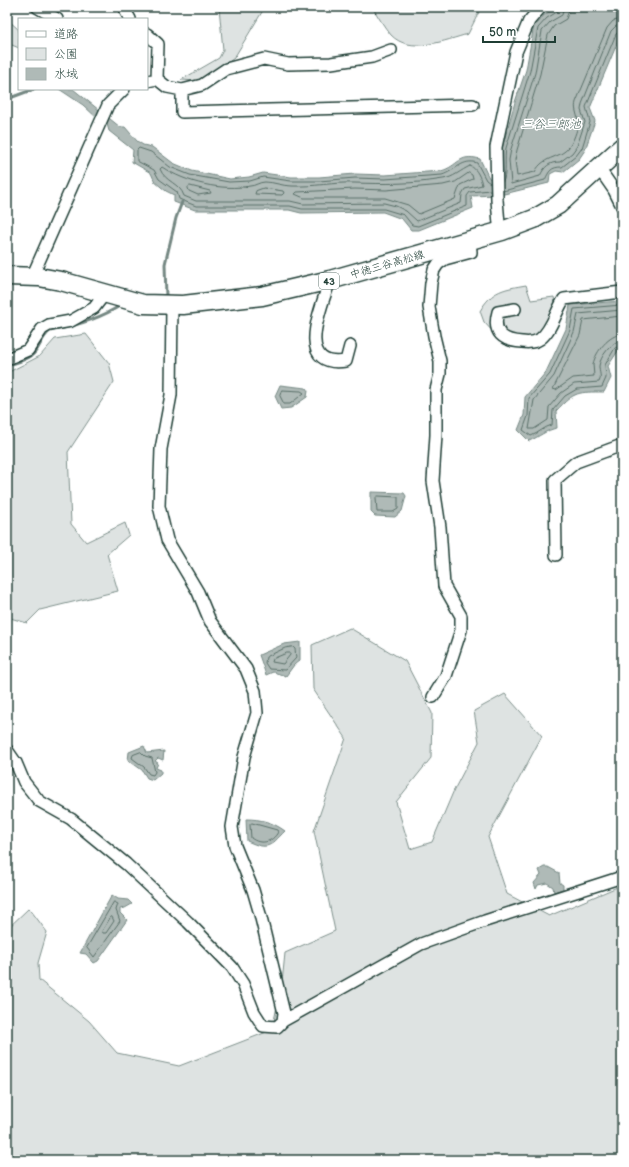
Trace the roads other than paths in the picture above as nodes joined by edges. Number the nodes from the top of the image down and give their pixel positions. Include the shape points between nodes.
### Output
1 (37, 7) edge
2 (128, 7) edge
3 (541, 7) edge
4 (54, 18) edge
5 (129, 18) edge
6 (148, 35) edge
7 (391, 50) dead end
8 (152, 80) edge
9 (123, 90) edge
10 (182, 90) junction
11 (473, 105) dead end
12 (622, 147) edge
13 (598, 167) junction
14 (622, 206) edge
15 (502, 231) junction
16 (470, 240) junction
17 (7, 276) edge
18 (32, 277) junction
19 (330, 280) junction
20 (622, 292) edge
21 (104, 295) junction
22 (172, 305) junction
23 (515, 309) dead end
24 (350, 346) dead end
25 (7, 359) edge
26 (622, 445) edge
27 (556, 555) dead end
28 (433, 697) dead end
29 (7, 750) edge
30 (622, 877) edge
31 (283, 1021) junction

1 - 4 street
2 - 5 street via 126,12
3 - 15 street via 529,21 516,52 496,147 497,200
6 - 8 street via 158,44
7 - 10 street via 372,57 331,63 288,64 264,59 226,69 202,85
8 - 10 street
9 - 18 street via 108,105
10 - 11 street via 182,112
12 - 13 main road, 中徳三谷高松線 / 43
13 - 14 street
13 - 15 main road, 中徳三谷高松線 / 43 via 569,195 546,212
15 - 16 main road, 中徳三谷高松線 / 43
16 - 19 main road, 中徳三谷高松線 / 43
16 - 28 street via 471,252 445,259 434,270 429,307 440,361 436,390 432,481 440,527 444,586 461,616 461,630 446,676
17 - 18 main road, 中徳三谷高松線 / 43
18 - 21 main road, 中徳三谷高松線 / 43 via 61,281
19 - 22 main road, 中徳三谷高松線 / 43 via 262,296
19 - 24 street via 316,331 315,349 322,358 338,363 346,361
20 - 23 street via 564,299 549,328 540,339 532,343 511,342 499,333 498,312
21 - 22 main road, 中徳三谷高松線 / 43 via 143,304
21 - 25 street via 94,308 71,321 42,329 28,350
22 - 31 street via 170,395 161,449 159,506 167,540 198,592 210,621 246,669 255,691 257,713 244,757 232,827 235,846 260,914 284,1013
26 - 27 street via 576,462 555,480
29 - 31 street via 24,782 39,801 71,819 126,864 232,967 263,1026 277,1027
30 - 31 street via 421,944

